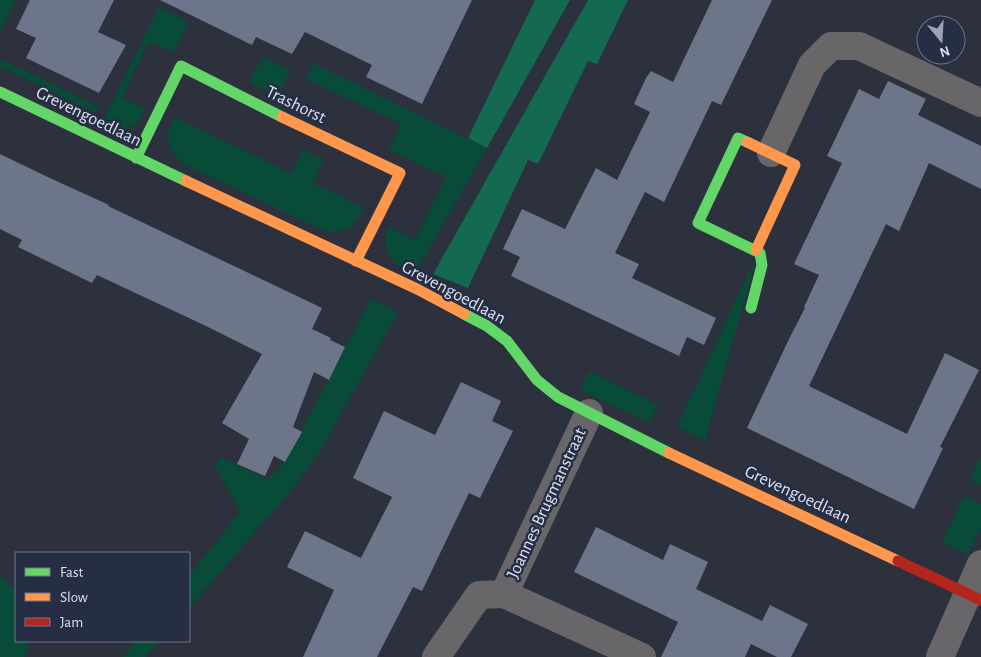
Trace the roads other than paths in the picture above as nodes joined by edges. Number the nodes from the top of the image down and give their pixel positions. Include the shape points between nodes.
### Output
1 (0, 92) edge
2 (981, 103) edge
3 (770, 153) junction
4 (136, 158) junction
5 (756, 250) junction
6 (356, 261) junction
7 (751, 308) dead end
8 (589, 413) junction
9 (981, 564) edge
10 (504, 594) junction
11 (974, 597) edge
12 (436, 657) edge
13 (642, 657) edge
14 (940, 657) edge

1 - 4 street, Grevengoedlaan
2 - 3 street via 860,46 831,46 812,65
3 - 5 street via 795,165
3 - 5 street via 738,138 698,223
4 - 6 street, Grevengoedlaan
4 - 6 street, Trashorst via 180,66 400,173
5 - 7 street via 760,253 762,265
6 - 8 street, Grevengoedlaan via 487,326 507,341 537,380 558,397
8 - 10 street, Joannes Brugmanstraat
8 - 11 street, Grevengoedlaan
9 - 11 street
10 - 12 street, Joannes Brugmanstraat via 479,595
10 - 13 street, Joannes Brugmanstraat
11 - 14 street

